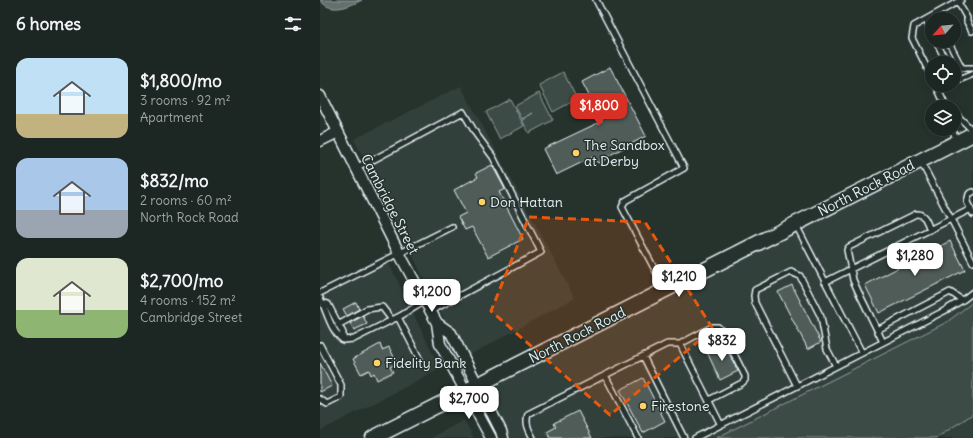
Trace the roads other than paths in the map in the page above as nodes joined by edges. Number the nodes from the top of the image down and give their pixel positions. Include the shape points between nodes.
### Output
1 (596, 0) edge
2 (959, 1) edge
3 (940, 12) edge
4 (967, 18) junction
5 (973, 19) edge
6 (925, 20) edge
7 (972, 31) dead end
8 (952, 48) edge
9 (925, 64) edge
10 (973, 68) edge
11 (973, 74) edge
12 (961, 79) edge
13 (320, 96) edge
14 (961, 119) edge
15 (338, 132) junction
16 (973, 132) edge
17 (961, 134) edge
18 (953, 136) edge
19 (320, 141) edge
20 (921, 160) junction
21 (356, 167) junction
22 (973, 192) edge
23 (972, 212) edge
24 (951, 219) junction
25 (795, 224) junction
26 (452, 227) dead end
27 (930, 230) junction
28 (399, 253) junction
29 (973, 262) edge
30 (851, 269) junction
31 (825, 282) junction
32 (665, 290) junction
33 (973, 292) edge
34 (320, 293) edge
35 (321, 300) edge
36 (962, 300) junction
37 (425, 301) junction
38 (431, 311) junction
39 (398, 317) junction
40 (392, 320) junction
41 (437, 323) junction
42 (338, 325) junction
43 (877, 330) junction
44 (343, 340) junction
45 (883, 342) junction
46 (680, 344) junction
47 (320, 345) edge
48 (862, 353) junction
49 (643, 356) junction
50 (419, 358) dead end
51 (836, 366) junction
52 (605, 375) junction
53 (797, 386) junction
54 (472, 388) junction
55 (320, 399) edge
56 (709, 400) junction
57 (721, 425) junction
58 (374, 438) edge
59 (491, 438) edge
60 (502, 438) edge
61 (533, 438) edge
62 (638, 438) edge
63 (684, 438) edge
64 (695, 438) edge

1 - 32 lane via 684,168 625,201 622,207
2 - 3 lane
2 - 4 lane
4 - 5 lane
4 - 7 lane
6 - 9 lane via 914,26 912,38
8 - 10 lane via 962,68
11 - 12 lane
13 - 15 street, Cambridge Street
14 - 16 lane
15 - 19 street
15 - 21 street, Cambridge Street
16 - 17 main road, North Rock Road
18 - 20 main road, North Rock Road
20 - 24 lane
20 - 25 main road, North Rock Road
21 - 28 street, Cambridge Street
21 - 38 lane via 463,112 492,157 541,252
22 - 23 lane via 969,194 967,202
23 - 24 lane
24 - 27 lane
24 - 29 lane
25 - 31 lane
25 - 32 main road, North Rock Road
26 - 28 lane
27 - 30 lane
27 - 30 lane via 924,216 916,214 847,250
28 - 34 lane
28 - 37 street, Cambridge Street
30 - 31 lane
30 - 43 lane via 853,280
31 - 48 lane
32 - 54 main road, North Rock Road
33 - 36 lane
35 - 42 lane via 328,304
35 - 44 lane via 338,336
36 - 43 lane via 950,292
36 - 45 lane
37 - 38 street, Cambridge Street
37 - 39 lane
38 - 41 street, Cambridge Street
39 - 40 lane
39 - 50 lane
40 - 42 lane via 382,307 367,309
40 - 44 lane via 354,339
41 - 54 street, Cambridge Street via 440,344
41 - 54 street, Cambridge Street via 451,333
42 - 44 lane via 343,333
43 - 45 lane
45 - 48 lane
46 - 49 lane via 667,344
46 - 56 lane
46 - 56 lane via 712,327 723,332 745,380 742,384
47 - 55 lane via 341,385 341,397 327,404
48 - 51 lane
49 - 52 lane
49 - 63 lane
51 - 53 lane
51 - 53 lane via 827,349 821,317 800,276 791,272 755,290 755,303
52 - 61 lane via 528,414 527,426
52 - 62 lane
53 - 57 lane
54 - 58 main road, North Rock Road
54 - 59 street, Cambridge Street
54 - 60 street, Cambridge Street via 501,432
56 - 57 lane
57 - 64 lane

